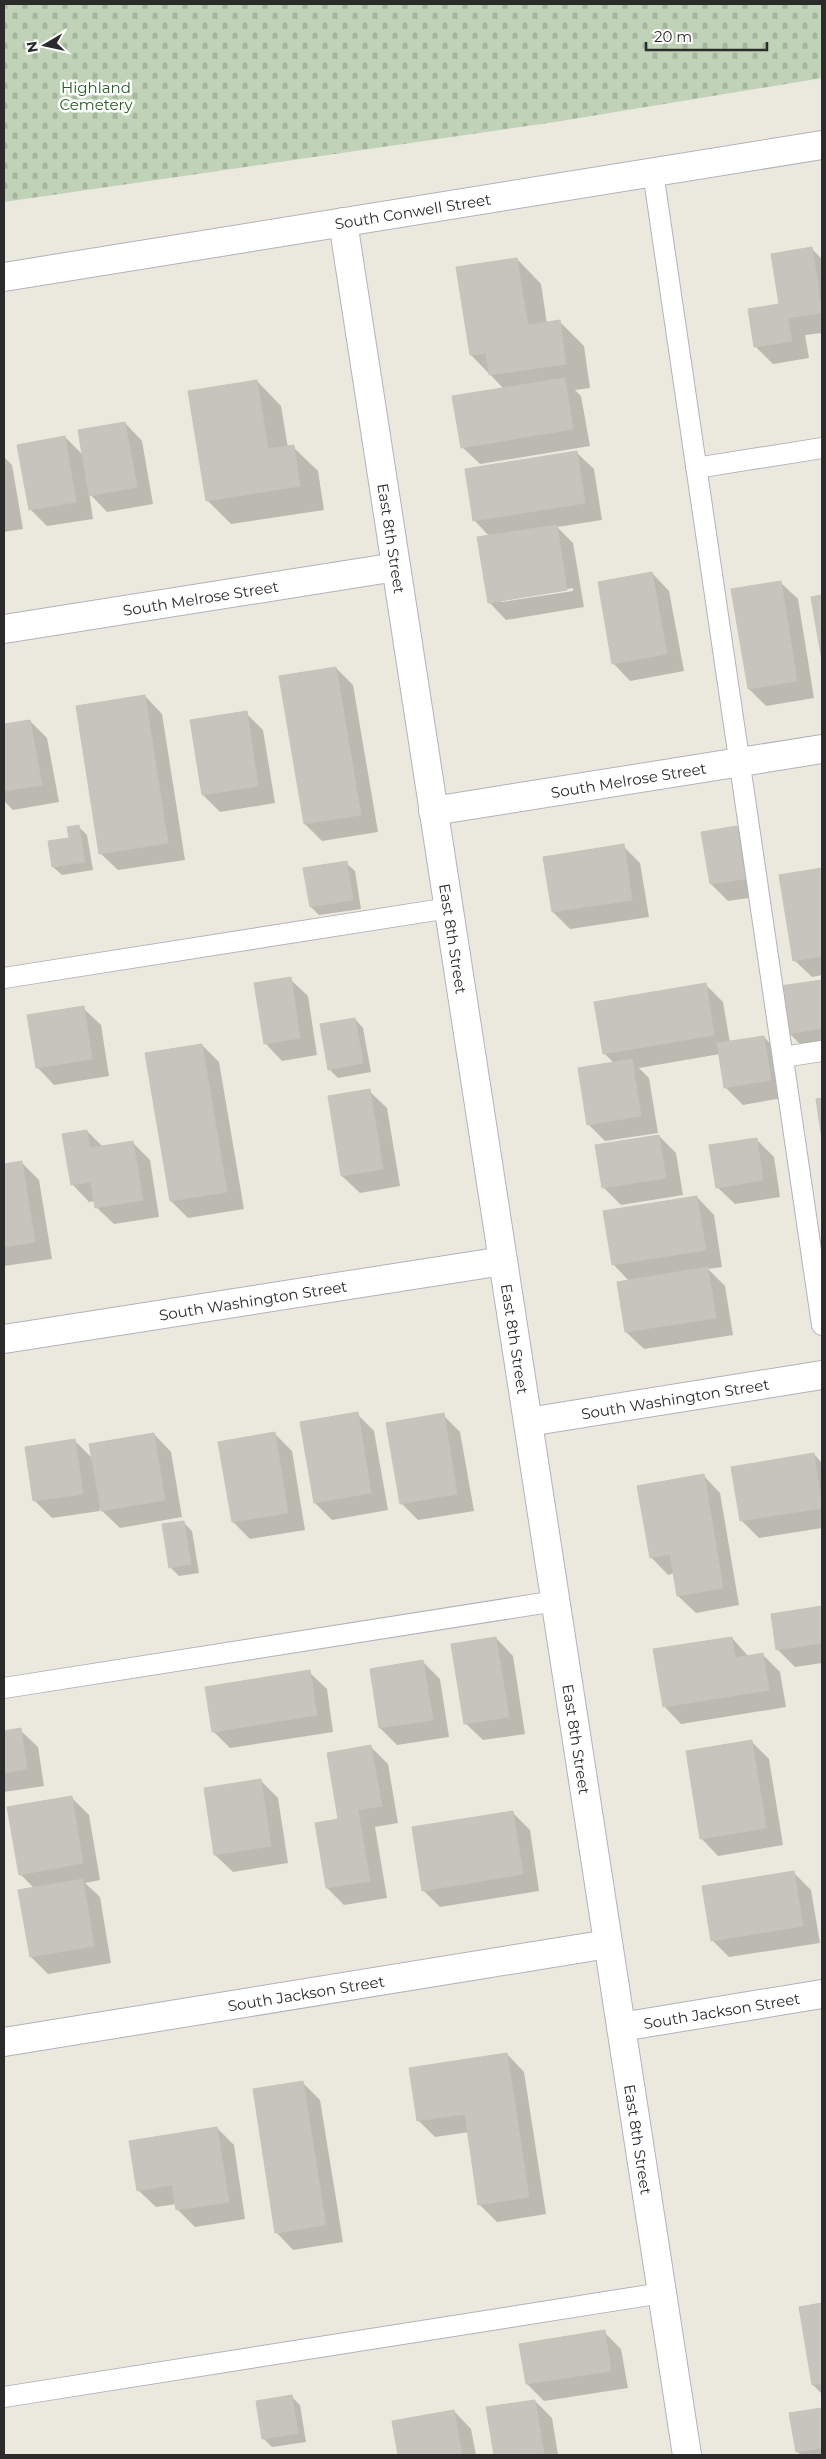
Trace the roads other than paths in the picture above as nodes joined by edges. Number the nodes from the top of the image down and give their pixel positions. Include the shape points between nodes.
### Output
1 (822, 145) edge
2 (653, 172) junction
3 (343, 222) junction
4 (4, 277) edge
5 (822, 448) edge
6 (696, 468) junction
7 (396, 567) junction
8 (4, 629) edge
9 (822, 749) edge
10 (739, 762) junction
11 (433, 811) junction
12 (449, 908) junction
13 (4, 978) edge
14 (822, 1051) edge
15 (783, 1057) junction
16 (503, 1261) junction
17 (822, 1325) edge
18 (4, 1339) edge
19 (822, 1375) edge
20 (528, 1422) junction
21 (556, 1601) junction
22 (4, 1688) edge
23 (608, 1944) junction
24 (822, 1994) edge
25 (621, 2027) junction
26 (4, 2042) edge
27 (662, 2293) junction
28 (4, 2397) edge
29 (687, 2455) edge

1 - 2 street, South Conwell Street
2 - 3 street, South Conwell Street
2 - 6 lane
3 - 4 street, South Conwell Street
3 - 7 street, East 8th Street
5 - 6 lane
6 - 10 lane
7 - 8 street, South Melrose Street
7 - 11 street, East 8th Street
9 - 10 street, South Melrose Street
10 - 11 street, South Melrose Street
10 - 15 lane
11 - 12 street, East 8th Street
12 - 13 lane
12 - 16 street, East 8th Street
14 - 15 lane
15 - 17 lane
16 - 18 street, South Washington Street
16 - 20 street, East 8th Street
19 - 20 street, South Washington Street
20 - 21 street, East 8th Street
21 - 22 lane
21 - 23 street, East 8th Street
23 - 25 street, East 8th Street
23 - 26 street, South Jackson Street
24 - 25 street, South Jackson Street
25 - 27 street, East 8th Street
27 - 28 lane
27 - 29 street, East 8th Street

